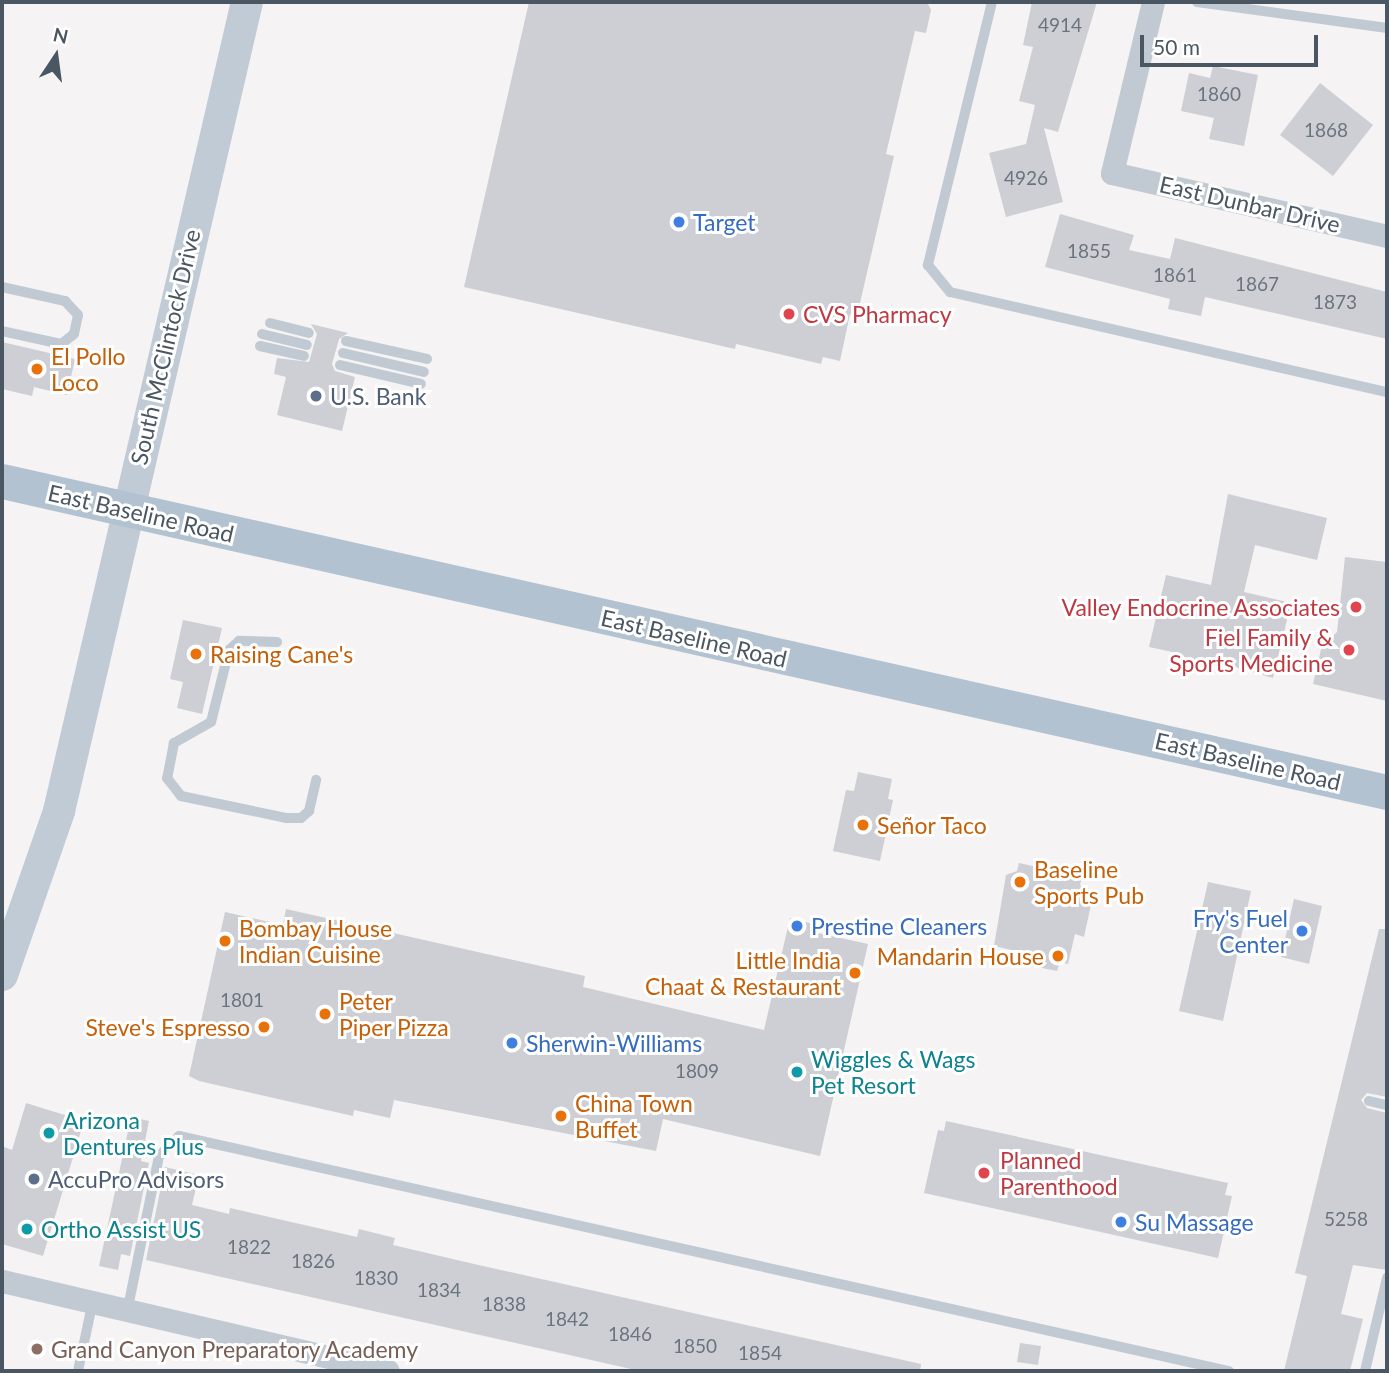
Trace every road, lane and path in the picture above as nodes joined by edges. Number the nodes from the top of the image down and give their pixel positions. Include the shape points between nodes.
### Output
1 (247, 2) edge
2 (992, 2) edge
3 (1153, 2) edge
4 (1197, 2) edge
5 (1387, 28) edge
6 (1387, 236) edge
7 (2, 287) edge
8 (271, 323) dead end
9 (2, 331) edge
10 (309, 333) dead end
11 (262, 334) dead end
12 (346, 341) dead end
13 (260, 346) dead end
14 (344, 353) dead end
15 (427, 359) dead end
16 (340, 365) dead end
17 (425, 372) dead end
18 (421, 384) dead end
19 (1387, 392) edge
20 (2, 481) edge
21 (126, 511) junction
22 (277, 642) dead end
23 (316, 780) dead end
24 (1387, 792) edge
25 (2, 975) edge
26 (1369, 1101) dead end
27 (1387, 1105) edge
28 (1387, 1278) edge
29 (2, 1281) edge
30 (92, 1305) junction
31 (127, 1312) junction
32 (78, 1371) edge
33 (388, 1371) edge
34 (1229, 1371) edge
35 (1365, 1371) edge

1 - 21 main road, South McClintock Drive
2 - 19 lane via 928,265 950,292
3 - 6 street, East Dunbar Drive via 1112,173
4 - 5 lane
7 - 9 lane via 65,301 78,315 74,334 61,344
8 - 10 lane
11 - 13 lane via 305,351
12 - 15 lane
14 - 17 lane
16 - 18 lane
20 - 21 main road, East Baseline Road
21 - 24 main road, East Baseline Road
21 - 25 main road, South McClintock Drive via 59,811
22 - 23 lane via 239,640 229,650 211,722 174,743 167,778 181,796 286,818 301,818 309,811
26 - 27 lane
28 - 35 lane
29 - 30 street
30 - 31 street
30 - 32 lane
31 - 33 street
31 - 34 lane via 159,1156 179,1136

